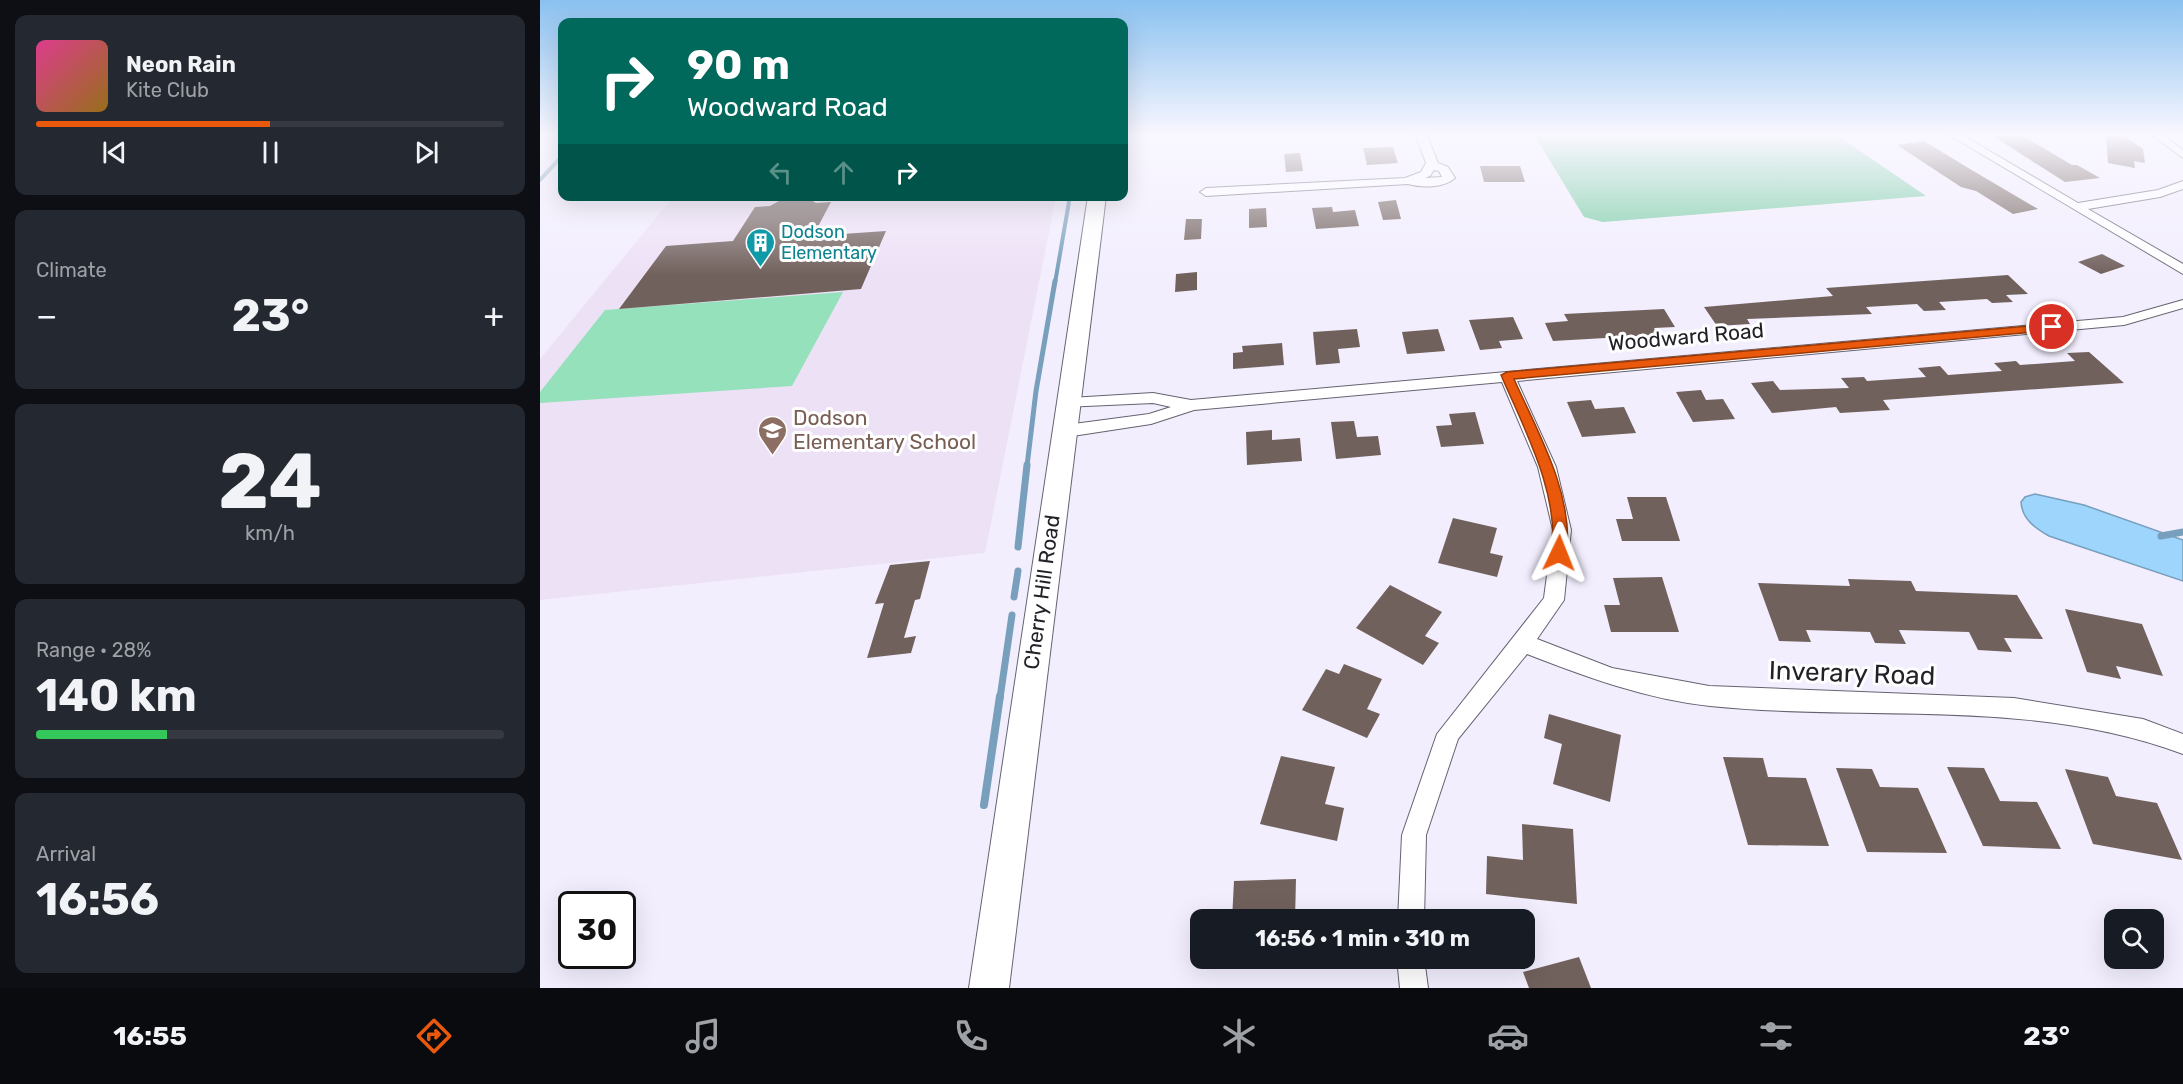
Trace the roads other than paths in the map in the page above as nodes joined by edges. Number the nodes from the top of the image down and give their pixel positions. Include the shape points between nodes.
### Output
1 (1405, 182) edge
2 (2034, 182) edge
3 (2183, 185) edge
4 (1206, 192) dead end
5 (1095, 201) edge
6 (2076, 207) junction
7 (2183, 270) edge
8 (2183, 304) edge
9 (1507, 375) junction
10 (1192, 405) junction
11 (1068, 417) junction
12 (1523, 644) junction
13 (2183, 744) edge
14 (1411, 909) edge
15 (1411, 969) edge
16 (988, 988) edge
17 (1414, 988) edge

1 - 4 street
2 - 6 street
3 - 6 street via 2160,194
5 - 11 main road, Cherry Hill Road
6 - 7 street
8 - 9 street, Woodward Road via 2124,321
9 - 10 street, Woodward Road
9 - 12 street via 1547,467 1562,530 1554,600
10 - 11 street, Woodward Road via 1151,419
10 - 11 street, Woodward Road via 1153,398
11 - 16 main road, Cherry Hill Road
12 - 13 street, Inverary Road via 1611,677 1709,696 2014,708 2144,729
12 - 14 street via 1448,734 1414,835
15 - 17 street

